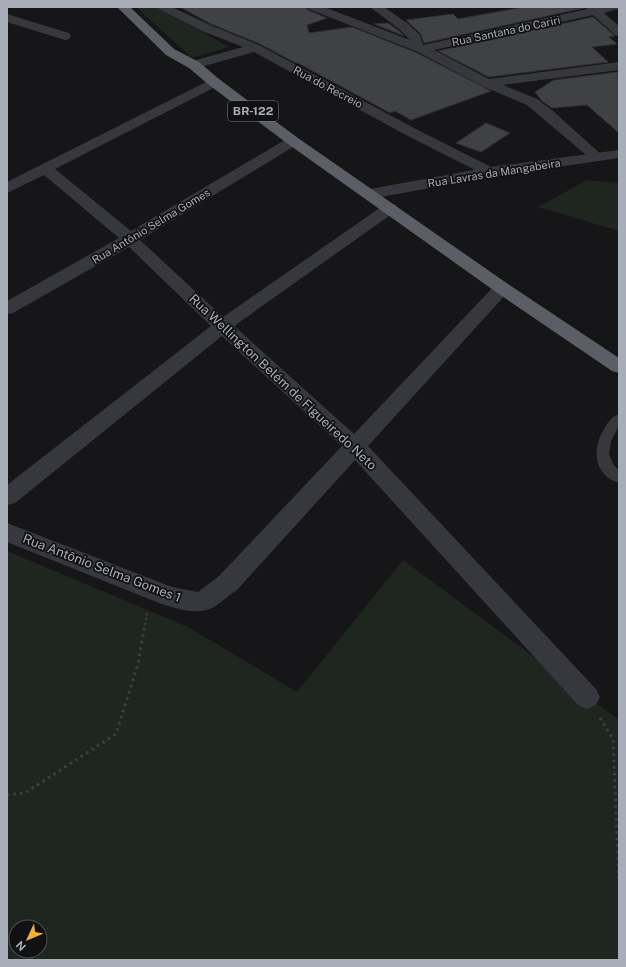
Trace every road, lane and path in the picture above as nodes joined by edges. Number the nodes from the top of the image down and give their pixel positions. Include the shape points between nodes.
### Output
1 (123, 7) edge
2 (163, 7) edge
3 (313, 7) edge
4 (376, 7) edge
5 (614, 7) edge
6 (593, 9) edge
7 (7, 18) edge
8 (619, 32) edge
9 (65, 36) dead end
10 (255, 48) junction
11 (419, 48) junction
12 (194, 65) junction
13 (619, 66) edge
14 (214, 82) junction
15 (487, 83) junction
16 (293, 140) junction
17 (619, 154) edge
18 (597, 157) junction
19 (46, 169) junction
20 (490, 172) junction
21 (7, 188) edge
22 (370, 194) junction
23 (390, 208) junction
24 (130, 239) junction
25 (502, 288) junction
26 (7, 309) edge
27 (222, 326) junction
28 (619, 367) edge
29 (619, 418) edge
30 (355, 446) junction
31 (619, 478) edge
32 (7, 497) edge
33 (7, 532) edge
34 (151, 589) junction
35 (587, 697) joint
36 (7, 795) edge
37 (619, 883) edge

1 - 12 highway, BR-122 via 170,52
2 - 10 street, Rua do Recreio
3 - 11 street
4 - 11 street via 416,38
5 - 6 street, Rua Santana do Cariri
6 - 8 street
6 - 11 street, Rua Santana do Cariri
7 - 9 street
10 - 12 street
10 - 20 street, Rua do Recreio
11 - 15 street
12 - 14 highway, BR-122
13 - 15 street
14 - 16 highway, BR-122
14 - 19 street
15 - 18 street via 532,102
16 - 22 highway, BR-122
16 - 24 street, Rua Antônio Selma Gomes
17 - 18 street, Rua Lavras da Mangabeira
18 - 20 street, Rua Lavras da Mangabeira
19 - 21 street
19 - 24 street, Rua Wellington Belém de Figueiredo Neto
20 - 22 street, Rua Lavras da Mangabeira
22 - 23 highway, BR-122
23 - 25 highway, BR-122
23 - 27 street
24 - 26 street, Rua Antônio Selma Gomes
24 - 27 street, Rua Wellington Belém de Figueiredo Neto
25 - 28 highway, BR-122
25 - 30 street
27 - 30 street, Rua Wellington Belém de Figueiredo Neto
27 - 32 street
29 - 31 lane via 610,427 602,448 607,467
30 - 34 street, Rua Antônio Selma Gomes 1 via 228,583 212,596 197,602 168,596
30 - 35 street, Rua Wellington Belém de Figueiredo Neto
33 - 34 street, Rua Antônio Selma Gomes 1
34 - 36 path via 138,664 116,734 25,794
35 - 37 path via 613,739

